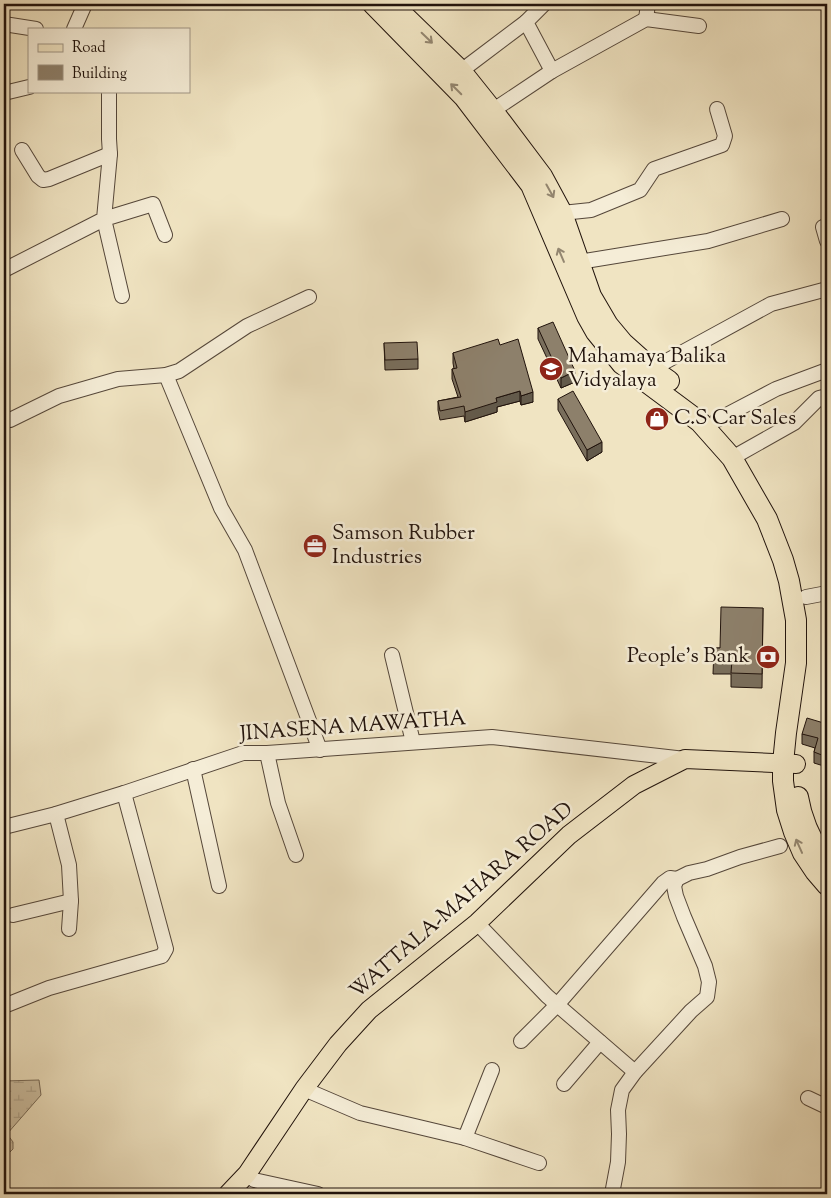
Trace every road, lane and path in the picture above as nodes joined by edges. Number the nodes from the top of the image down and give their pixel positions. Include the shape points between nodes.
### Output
1 (85, 4) edge
2 (373, 4) edge
3 (392, 4) edge
4 (544, 4) edge
5 (648, 4) edge
6 (646, 19) junction
7 (526, 22) junction
8 (4, 24) edge
9 (698, 26) dead end
10 (30, 28) edge
11 (74, 28) edge
12 (461, 71) junction
13 (552, 71) junction
14 (28, 87) edge
15 (109, 92) edge
16 (4, 93) edge
17 (717, 110) dead end
18 (487, 115) junction
19 (22, 150) dead end
20 (110, 154) junction
21 (562, 213) junction
22 (104, 219) junction
23 (782, 219) dead end
24 (165, 235) dead end
25 (580, 262) junction
26 (4, 270) edge
27 (827, 289) edge
28 (122, 296) dead end
29 (309, 297) dead end
30 (652, 369) junction
31 (827, 370) edge
32 (166, 375) junction
33 (827, 396) edge
34 (10, 420) dead end
35 (717, 420) junction
36 (738, 455) junction
37 (827, 593) edge
38 (806, 597) junction
39 (392, 655) dead end
40 (413, 742) junction
41 (320, 750) junction
42 (266, 753) junction
43 (685, 759) junction
44 (789, 763) junction
45 (193, 769) junction
46 (124, 793) junction
47 (56, 814) junction
48 (4, 827) edge
49 (780, 846) dead end
50 (296, 856) dead end
51 (827, 864) edge
52 (677, 879) junction
53 (827, 885) edge
54 (219, 886) dead end
55 (71, 901) junction
56 (13, 914) dead end
57 (477, 923) junction
58 (69, 929) dead end
59 (557, 1005) junction
60 (4, 1006) edge
61 (521, 1041) dead end
62 (600, 1042) junction
63 (492, 1070) dead end
64 (635, 1072) junction
65 (564, 1084) dead end
66 (304, 1089) junction
67 (808, 1098) dead end
68 (827, 1107) edge
69 (465, 1138) junction
70 (539, 1162) dead end
71 (247, 1174) junction
72 (228, 1194) edge
73 (318, 1194) edge
74 (612, 1194) edge

1 - 11 street
18 -> 2 highway via 464,97
3 -> 12 highway
4 - 7 street
5 - 6 street
6 - 9 street
6 - 13 street
7 - 12 street
7 - 13 street
8 - 10 street
12 - 18 highway
13 - 18 street
14 - 16 street
15 - 20 street
17 - 21 street via 725,136 722,145 654,169 640,190 591,210
18 -> 21 highway via 542,176
36 -> 18 highway via 700,422 622,364 596,332 531,185
19 - 20 street via 43,180
20 - 22 street
21 - 25 highway
22 - 24 street via 153,204
22 - 26 street
22 - 28 street
23 - 25 street via 708,241
25 - 30 highway via 591,296 608,325 623,344
27 - 30 street via 771,304
29 - 32 street via 247,326 179,371
30 - 35 highway
31 - 35 street via 776,389
32 - 34 street via 118,379 59,396
32 - 41 street via 221,508 244,550
33 - 36 street via 819,398 794,423
35 - 36 highway
36 - 38 highway via 782,522 795,554
36 - 44 highway via 783,560 793,601 796,663 786,734
37 - 38 street
38 - 44 highway via 808,676 798,738
39 - 40 street
40 - 41 street, JINASENA MAWATHA
40 - 43 street, JINASENA MAWATHA via 492,737
41 - 42 street, JINASENA MAWATHA
42 - 45 street, JINASENA MAWATHA via 243,753
42 - 50 street
43 - 44 main road, WATTALA-MAHARA ROAD
43 - 57 main road, WATTALA-MAHARA ROAD via 634,785 569,835
44 - 51 highway via 801,810
53 -> 44 highway via 803,853 786,810 783,781
45 - 46 street, JINASENA MAWATHA
45 - 54 street
46 - 47 street, JINASENA MAWATHA
46 - 60 street via 166,948 162,956 49,988
47 - 48 street, JINASENA MAWATHA
47 - 55 street via 69,865
49 - 52 street
52 - 59 street via 670,878 663,884
52 - 64 street via 674,886 676,896 705,966 709,982 707,997
55 - 56 street
55 - 58 street
57 - 59 street
57 - 66 main road, WATTALA-MAHARA ROAD via 369,1010
59 - 61 street
59 - 62 street
62 - 64 street
62 - 65 street
63 - 69 street
64 - 74 street via 622,1090 618,1110 618,1162
66 - 69 street via 360,1113
66 - 71 main road, WATTALA-MAHARA ROAD
67 - 68 street
69 - 70 street
71 - 72 main road, WATTALA-MAHARA ROAD
71 - 73 street via 254,1180

